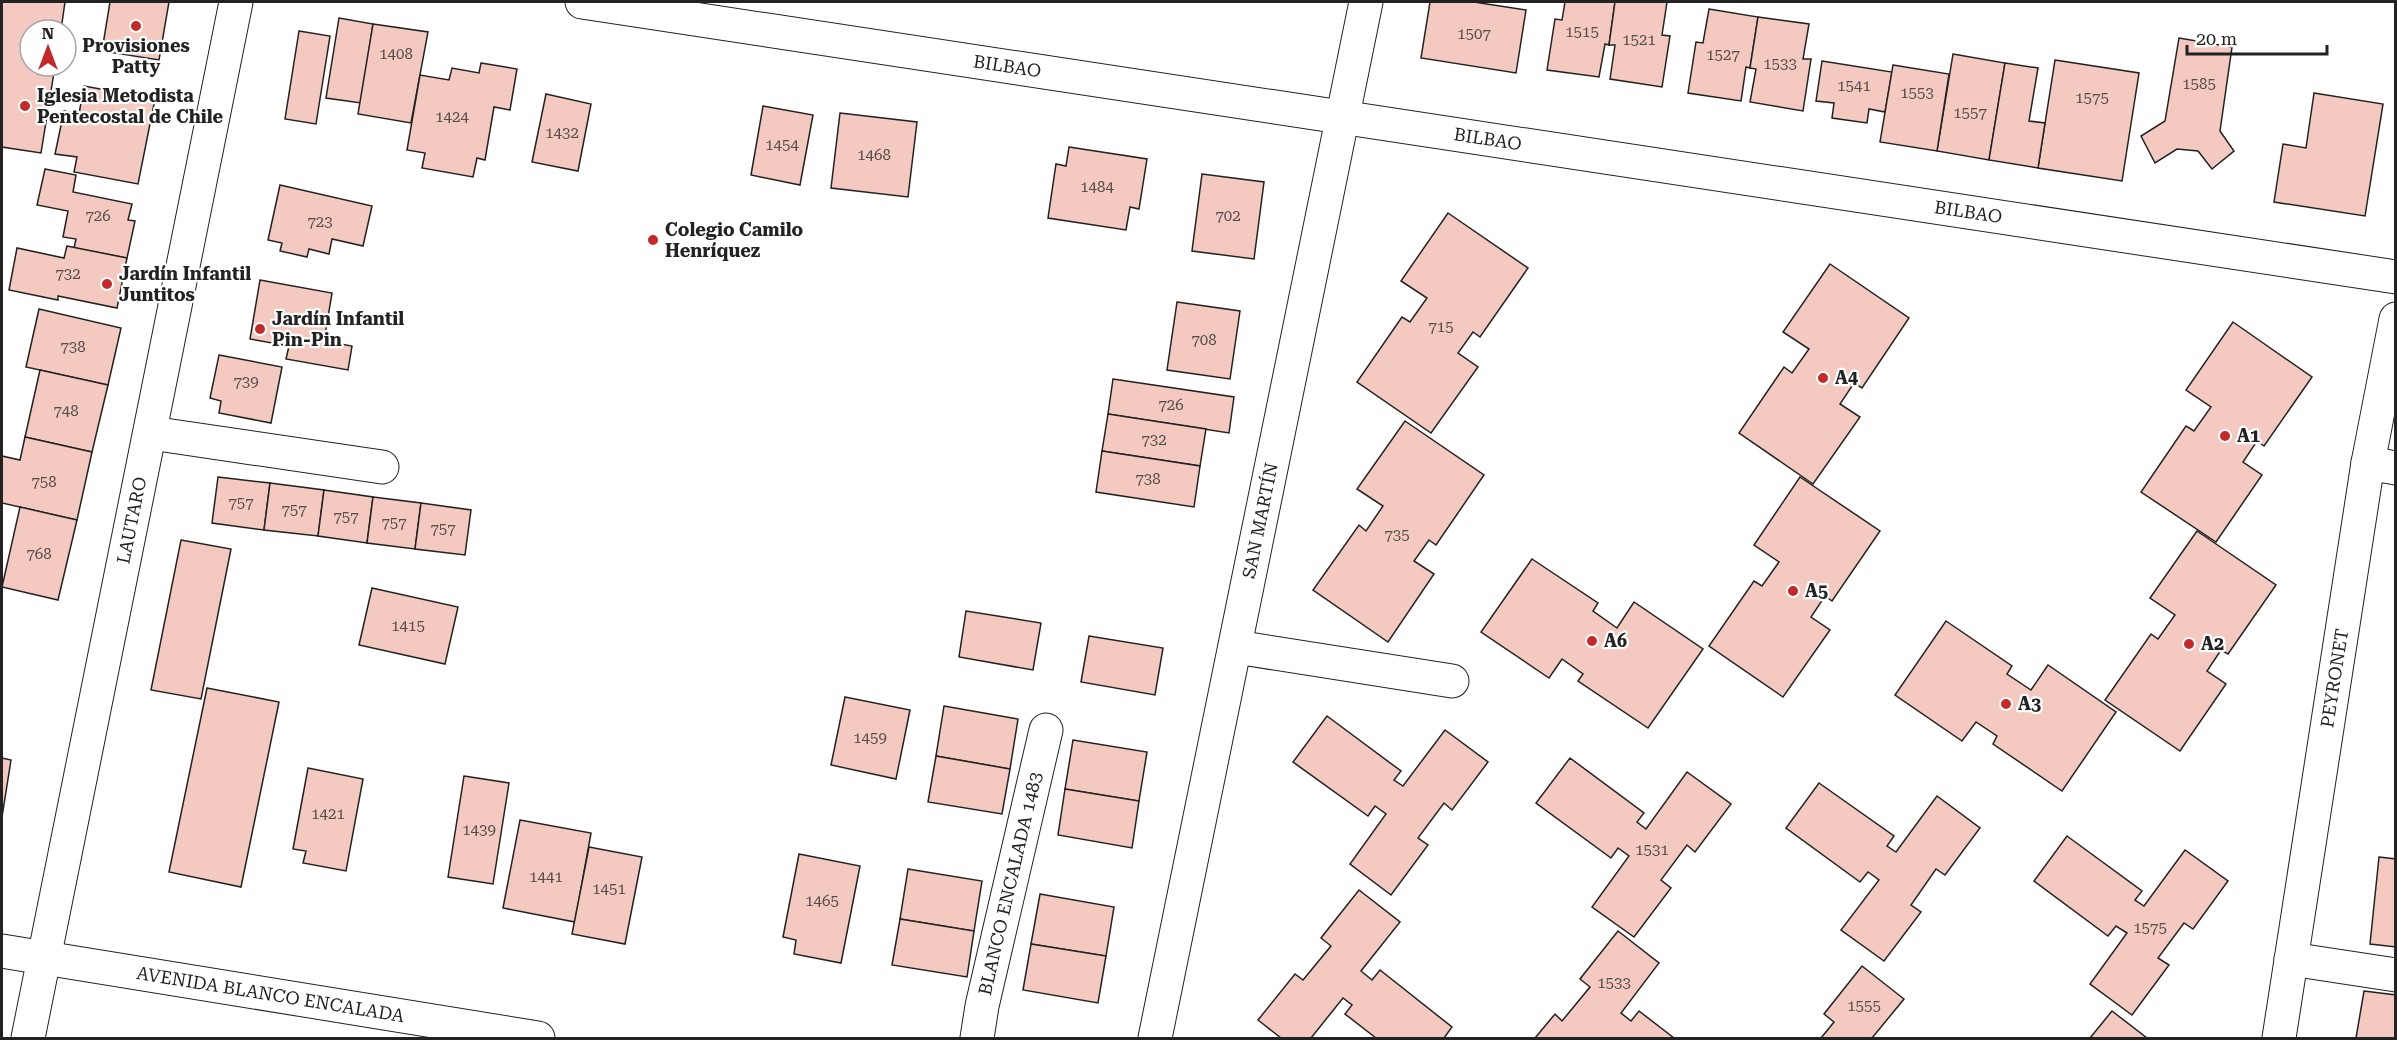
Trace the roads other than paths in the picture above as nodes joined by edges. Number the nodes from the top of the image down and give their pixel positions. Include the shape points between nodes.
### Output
1 (236, 2) edge
2 (582, 2) edge
3 (1366, 2) edge
4 (1343, 117) junction
5 (2396, 277) edge
6 (2396, 319) edge
7 (151, 433) junction
8 (2382, 465) edge
9 (382, 467) dead end
10 (1236, 647) junction
11 (1452, 681) dead end
12 (1046, 730) dead end
13 (2, 951) edge
14 (45, 958) junction
15 (2290, 959) junction
16 (2396, 975) edge
17 (28, 1038) edge
18 (538, 1038) edge
19 (977, 1038) edge
20 (1155, 1038) edge
21 (2279, 1038) edge

1 - 7 street, LAUTARO
2 - 4 street, BILBAO
3 - 4 street, SAN MARTÍN
4 - 5 street, BILBAO
4 - 10 street, SAN MARTÍN
6 - 8 street, PEYRONET
7 - 9 street
7 - 14 street, LAUTARO
8 - 15 street, PEYRONET
10 - 11 street
10 - 20 street, SAN MARTÍN
12 - 19 street, BLANCO ENCALADA 1483
13 - 14 street, AVENIDA BLANCO ENCALADA
14 - 17 street, LAUTARO
14 - 18 street, AVENIDA BLANCO ENCALADA
15 - 16 street
15 - 21 street, PEYRONET

